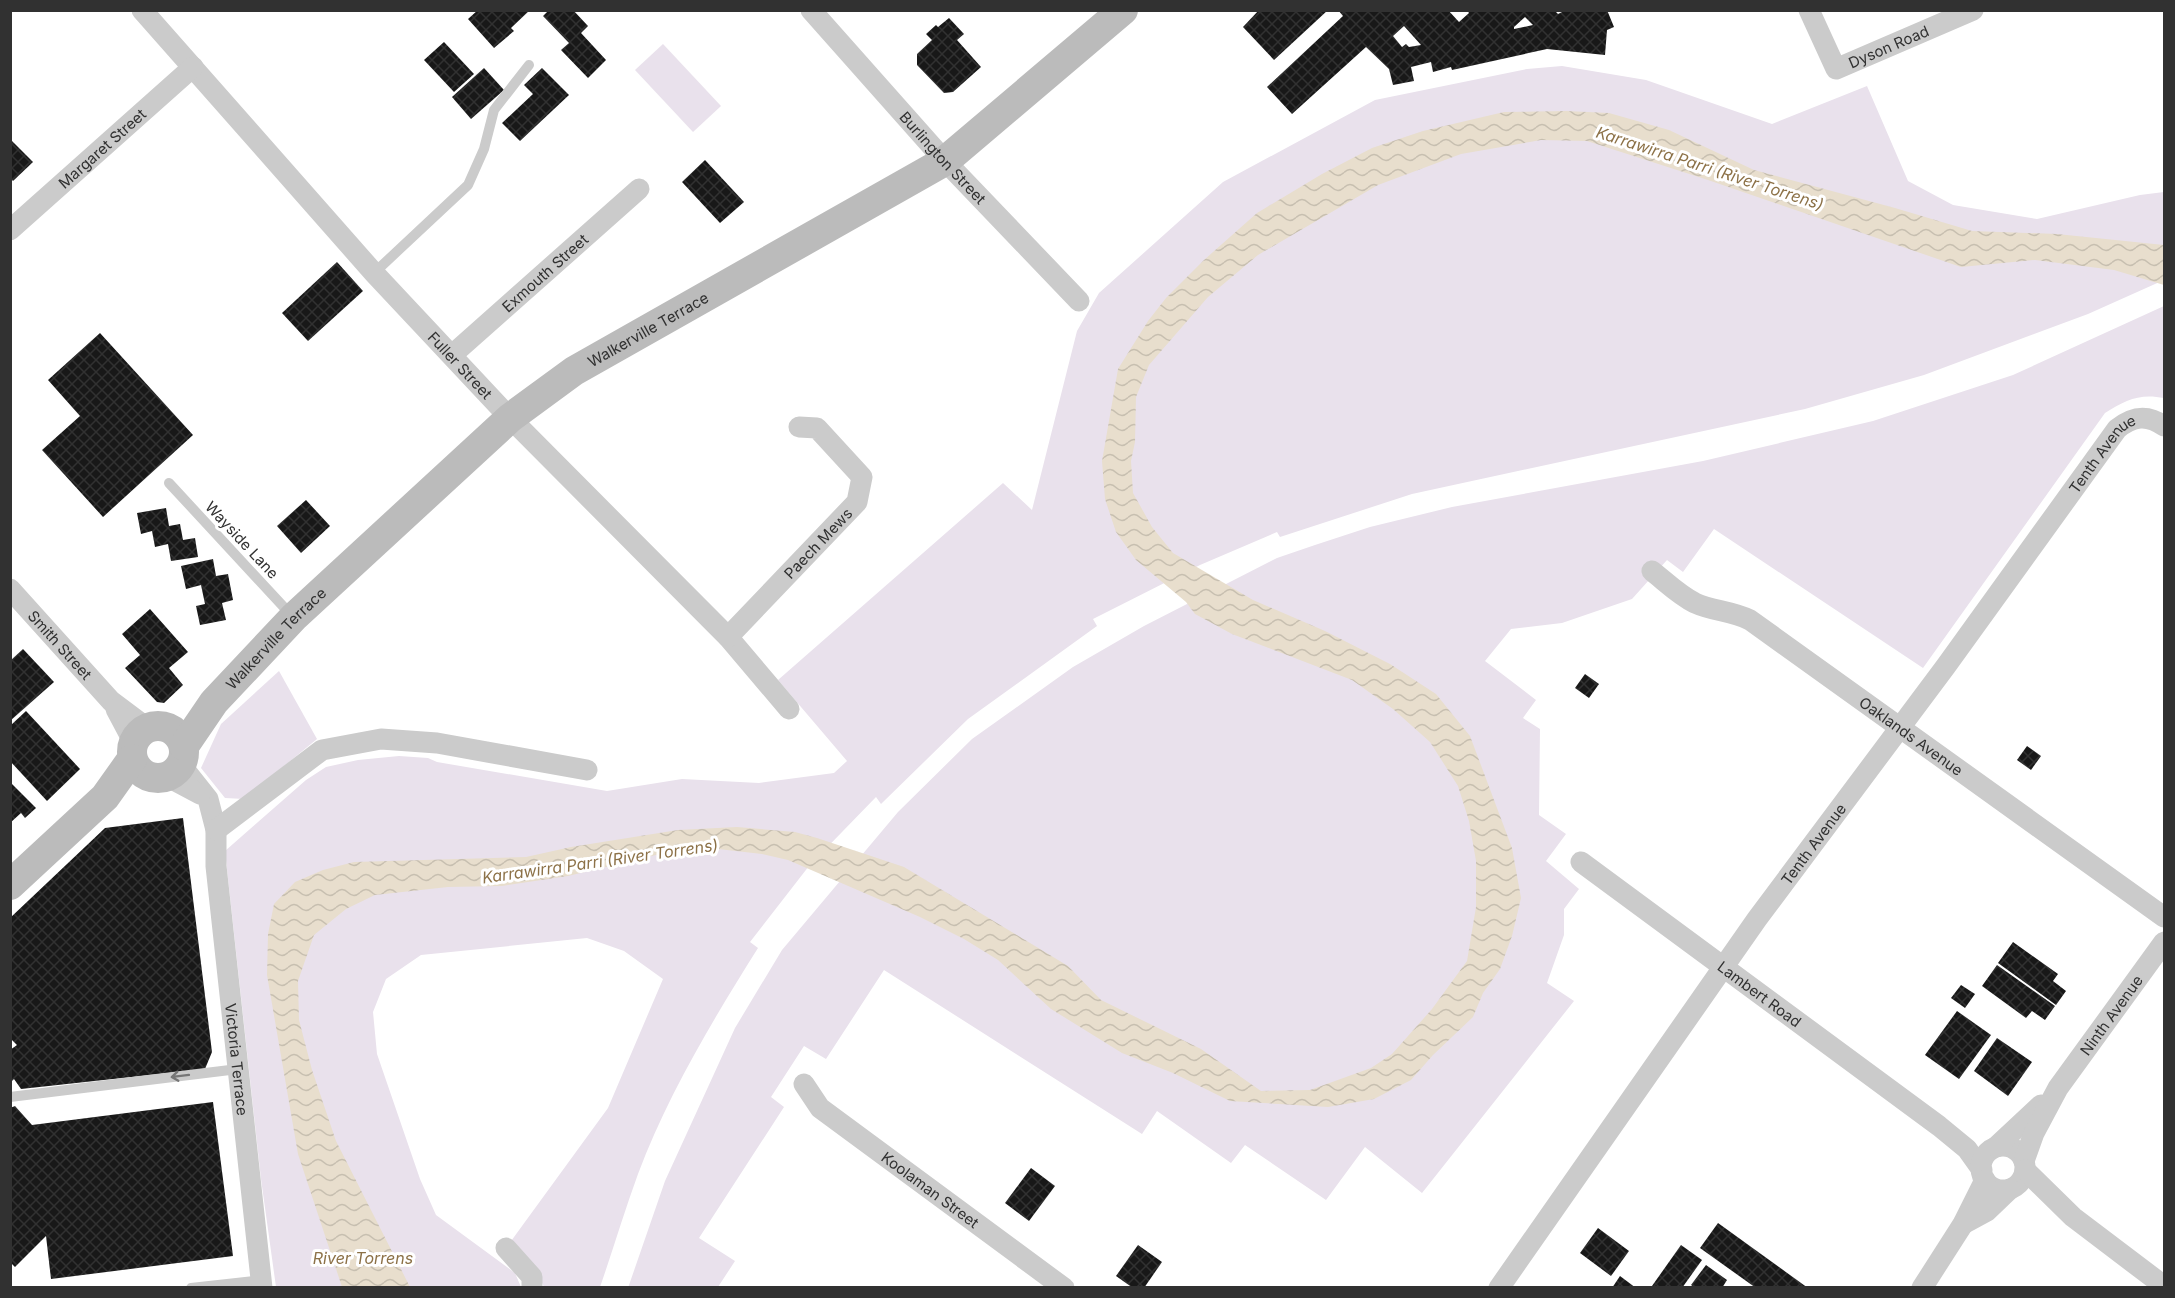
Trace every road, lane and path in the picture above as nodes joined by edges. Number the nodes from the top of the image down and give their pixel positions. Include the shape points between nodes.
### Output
1 (142, 10) edge
2 (811, 10) edge
3 (1123, 10) edge
4 (1809, 10) edge
5 (1973, 10) edge
6 (529, 65) dead end
7 (193, 67) junction
8 (945, 161) junction
9 (639, 189) dead end
10 (10, 230) edge
11 (374, 273) junction
12 (1079, 302) dead end
13 (452, 355) junction
14 (510, 418) junction
15 (2164, 426) edge
16 (799, 427) dead end
17 (169, 483) dead end
18 (1652, 571) dead end
19 (10, 590) edge
20 (294, 617) junction
21 (728, 637) junction
22 (789, 709) dead end
23 (1899, 726) junction
24 (158, 753) junction
25 (587, 770) dead end
26 (216, 830) junction
27 (1581, 862) dead end
28 (10, 885) edge
29 (2164, 917) edge
30 (2164, 942) edge
31 (1724, 966) junction
32 (238, 1069) junction
33 (804, 1084) dead end
34 (2058, 1088) junction
35 (10, 1096) edge
36 (1939, 1126) junction
37 (1996, 1148) junction
38 (2025, 1166) junction
39 (1983, 1175) junction
40 (2010, 1189) junction
41 (2073, 1217) junction
42 (1963, 1224) junction
43 (506, 1248) dead end
44 (262, 1283) edge
45 (2164, 1286) edge
46 (191, 1287) edge
47 (532, 1287) edge
48 (1064, 1287) edge
49 (1499, 1287) edge
50 (1922, 1287) edge

1 - 7 street, Fuller Street
2 - 8 street, Burlington Street
3 - 8 street, Walkerville Terrace
4 - 5 street, Dyson Road via 1836,69
6 - 11 lane via 494,110 484,149 468,185
7 - 10 street, Margaret Street
7 - 11 street, Fuller Street
8 - 12 street, Burlington Street
8 - 14 street, Walkerville Terrace via 574,371
9 - 13 street, Exmouth Street
11 - 13 street, Fuller Street
13 - 14 street, Fuller Street
14 - 20 street, Walkerville Terrace
14 - 21 street, Fuller Street
15 - 23 street, Tenth Avenue via 2144,417 2132,419 2117,429
16 - 21 street, Paech Mews via 817,428 862,477 857,502
17 - 20 lane, Wayside Lane
18 - 23 street, Oaklands Avenue via 1697,604 1750,620
19 - 24 street, Smith Street
20 - 24 street, Walkerville Terrace via 214,702
21 - 22 street, Fuller Street
23 - 29 street, Oaklands Avenue
23 - 31 street, Tenth Avenue
24 - 26 street, Victoria Terrace via 208,799
24 - 28 street, Walkerville Terrace via 105,796
25 - 26 street via 437,743 381,740 322,750
26 - 32 street, Victoria Terrace via 216,866
27 - 31 street, Lambert Road
30 - 34 street, Ninth Avenue
31 - 36 street, Lambert Road
31 - 49 street, Tenth Avenue
32 -> 35 lane
32 - 44 street, Victoria Terrace
33 - 48 street, Koolaman Street via 820,1108
34 - 37 street, Ninth Avenue
34 - 38 street, Ninth Avenue via 2034,1133
36 - 37 street, Lambert Road
36 - 39 street, Lambert Road via 1967,1149
37 - 38 street via 2013,1149
37 - 39 street via 1983,1161
38 - 40 street via 2023,1178
38 - 41 street
39 - 40 street via 1996,1189
39 - 42 street
40 - 41 street
40 - 42 street via 1987,1211
41 - 45 street
42 - 50 street
43 - 47 street via 532,1277
44 - 46 lane

